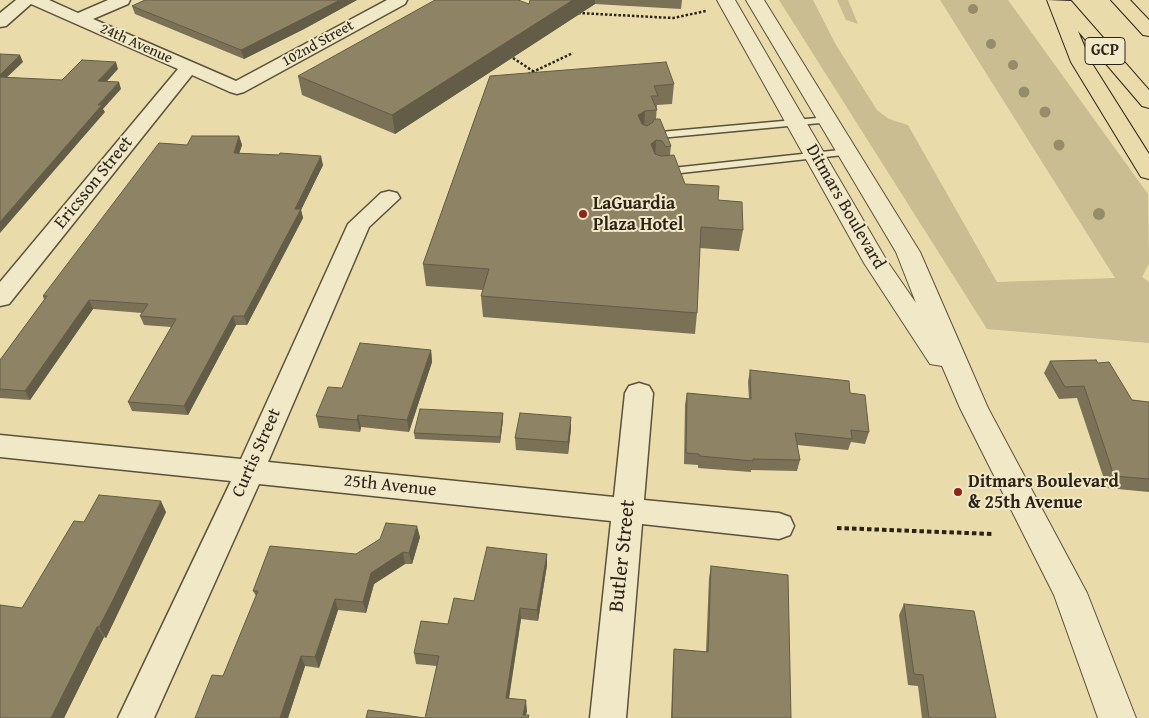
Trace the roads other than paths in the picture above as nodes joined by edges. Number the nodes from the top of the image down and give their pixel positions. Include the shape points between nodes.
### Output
1 (26, 0) edge
2 (35, 0) edge
3 (122, 0) edge
4 (399, 0) edge
5 (726, 0) edge
6 (755, 0) edge
7 (1056, 0) edge
8 (1060, 0) edge
9 (1120, 0) edge
10 (78, 19) junction
11 (0, 22) edge
12 (1149, 30) edge
13 (189, 67) junction
14 (236, 88) joint
15 (1149, 102) edge
16 (828, 120) junction
17 (796, 123) junction
18 (646, 141) edge
19 (849, 152) junction
20 (816, 156) junction
21 (656, 166) edge
22 (1149, 172) edge
23 (389, 198) dead end
24 (0, 298) edge
25 (639, 393) dead end
26 (974, 408) junction
27 (0, 446) edge
28 (250, 471) junction
29 (628, 511) junction
30 (779, 526) dead end
31 (136, 718) edge
32 (608, 718) edge
33 (1117, 718) edge

1 - 11 street
2 - 10 street, 24th Avenue
3 - 10 street
4 - 14 street, 102nd Street
5 - 17 street, Ditmars Boulevard
6 - 16 street, Ditmars Boulevard
7 - 22 highway via 1081,62
8 - 15 highway, GCP
9 - 12 highway, GCP
10 - 13 street, 24th Avenue
13 - 14 street, 24th Avenue
13 - 24 street, Ericsson Street
16 - 17 lane
16 - 19 street, Ditmars Boulevard
17 - 18 lane via 644,136
17 - 20 street, Ditmars Boulevard
19 - 20 lane
19 - 26 street, Ditmars Boulevard via 908,252
20 - 21 lane via 659,172
20 - 26 street, Ditmars Boulevard via 876,263
23 - 28 street, Curtis Street via 359,224
25 - 29 street, Butler Street
26 - 33 street, Ditmars Boulevard via 1070,593
27 - 28 street, 25th Avenue
28 - 29 street, 25th Avenue
28 - 31 street, Curtis Street
29 - 30 street, 25th Avenue
29 - 32 street, Butler Street

